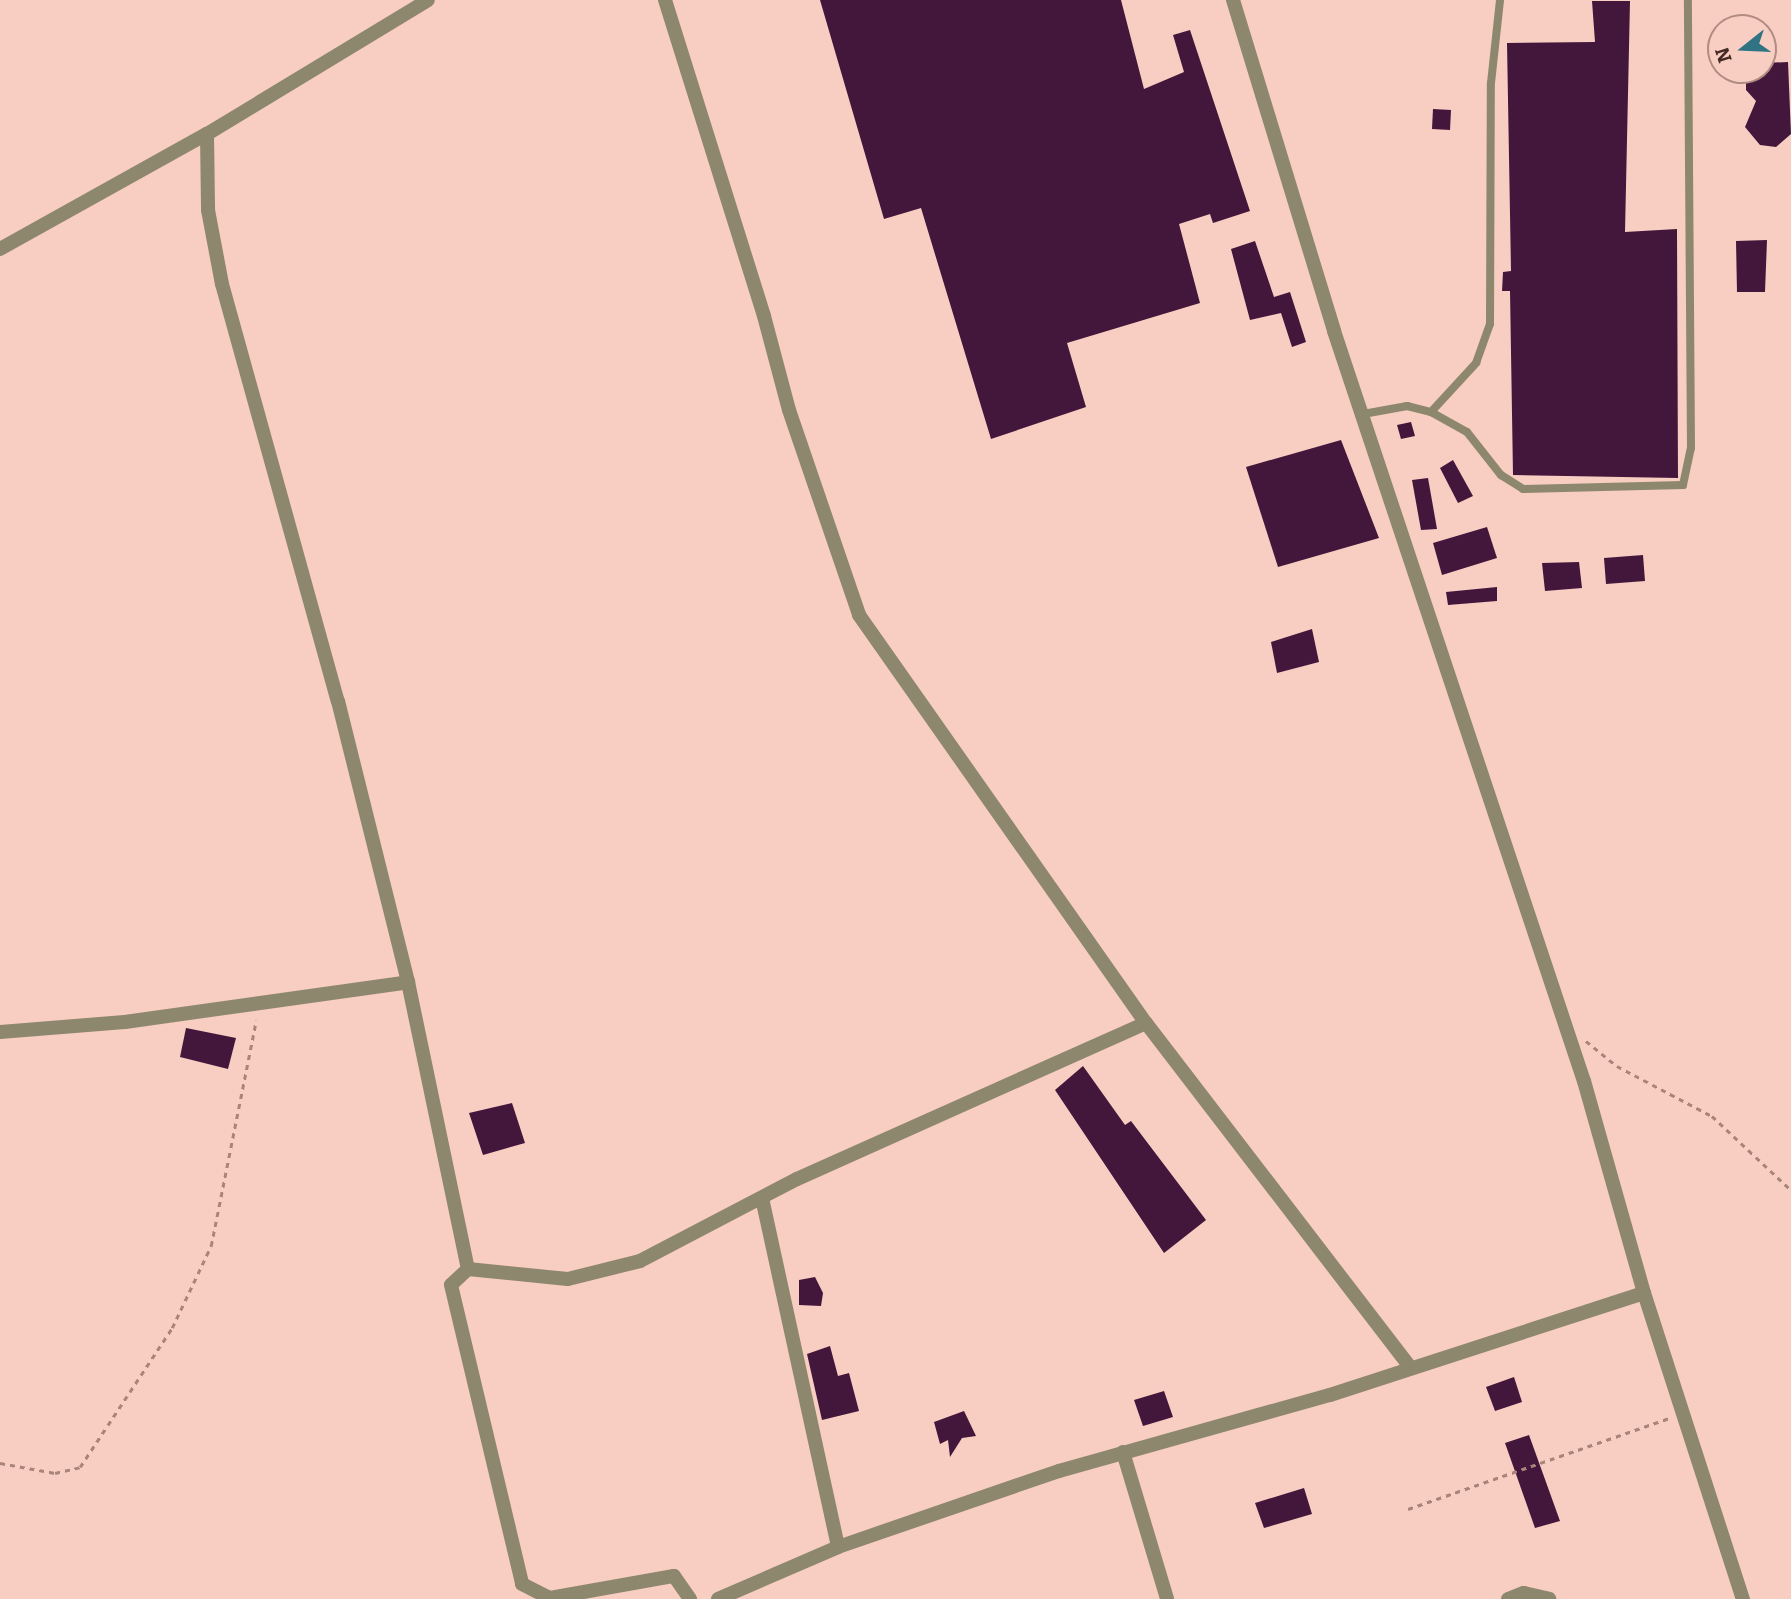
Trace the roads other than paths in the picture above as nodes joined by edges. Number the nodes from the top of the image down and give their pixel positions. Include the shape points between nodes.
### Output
1 (428, 0) edge
2 (664, 0) edge
3 (1233, 0) edge
4 (1500, 0) edge
5 (1688, 0) edge
6 (207, 134) junction
7 (0, 249) edge
8 (1431, 412) junction
9 (1363, 414) junction
10 (408, 982) junction
11 (1146, 1023) junction
12 (0, 1032) edge
13 (762, 1198) junction
14 (468, 1269) junction
15 (1644, 1293) junction
16 (1411, 1368) junction
17 (1123, 1452) junction
18 (838, 1547) junction
19 (690, 1599) edge
20 (718, 1599) edge
21 (1167, 1599) edge
22 (1508, 1599) edge
23 (1549, 1599) edge
24 (1743, 1599) edge

1 - 6 street
2 - 11 street via 764,316 789,411 859,615
3 - 9 street
4 - 8 lane via 1491,83 1490,324 1476,363
5 - 8 lane via 1691,448 1682,485 1523,489 1502,475 1467,432
6 - 7 street
6 - 10 street via 208,210 222,284 338,701
8 - 9 lane via 1407,406
9 - 15 street via 1580,1070
10 - 12 street via 125,1023
10 - 14 street
11 - 13 street
11 - 16 street
13 - 14 street via 662,1251 606,1272 568,1279
13 - 18 street
14 - 19 street via 451,1286 523,1584 550,1598 674,1576
15 - 16 street
15 - 24 street
16 - 17 street
17 - 18 street
17 - 21 street
18 - 20 street
22 - 23 street via 1524,1593

